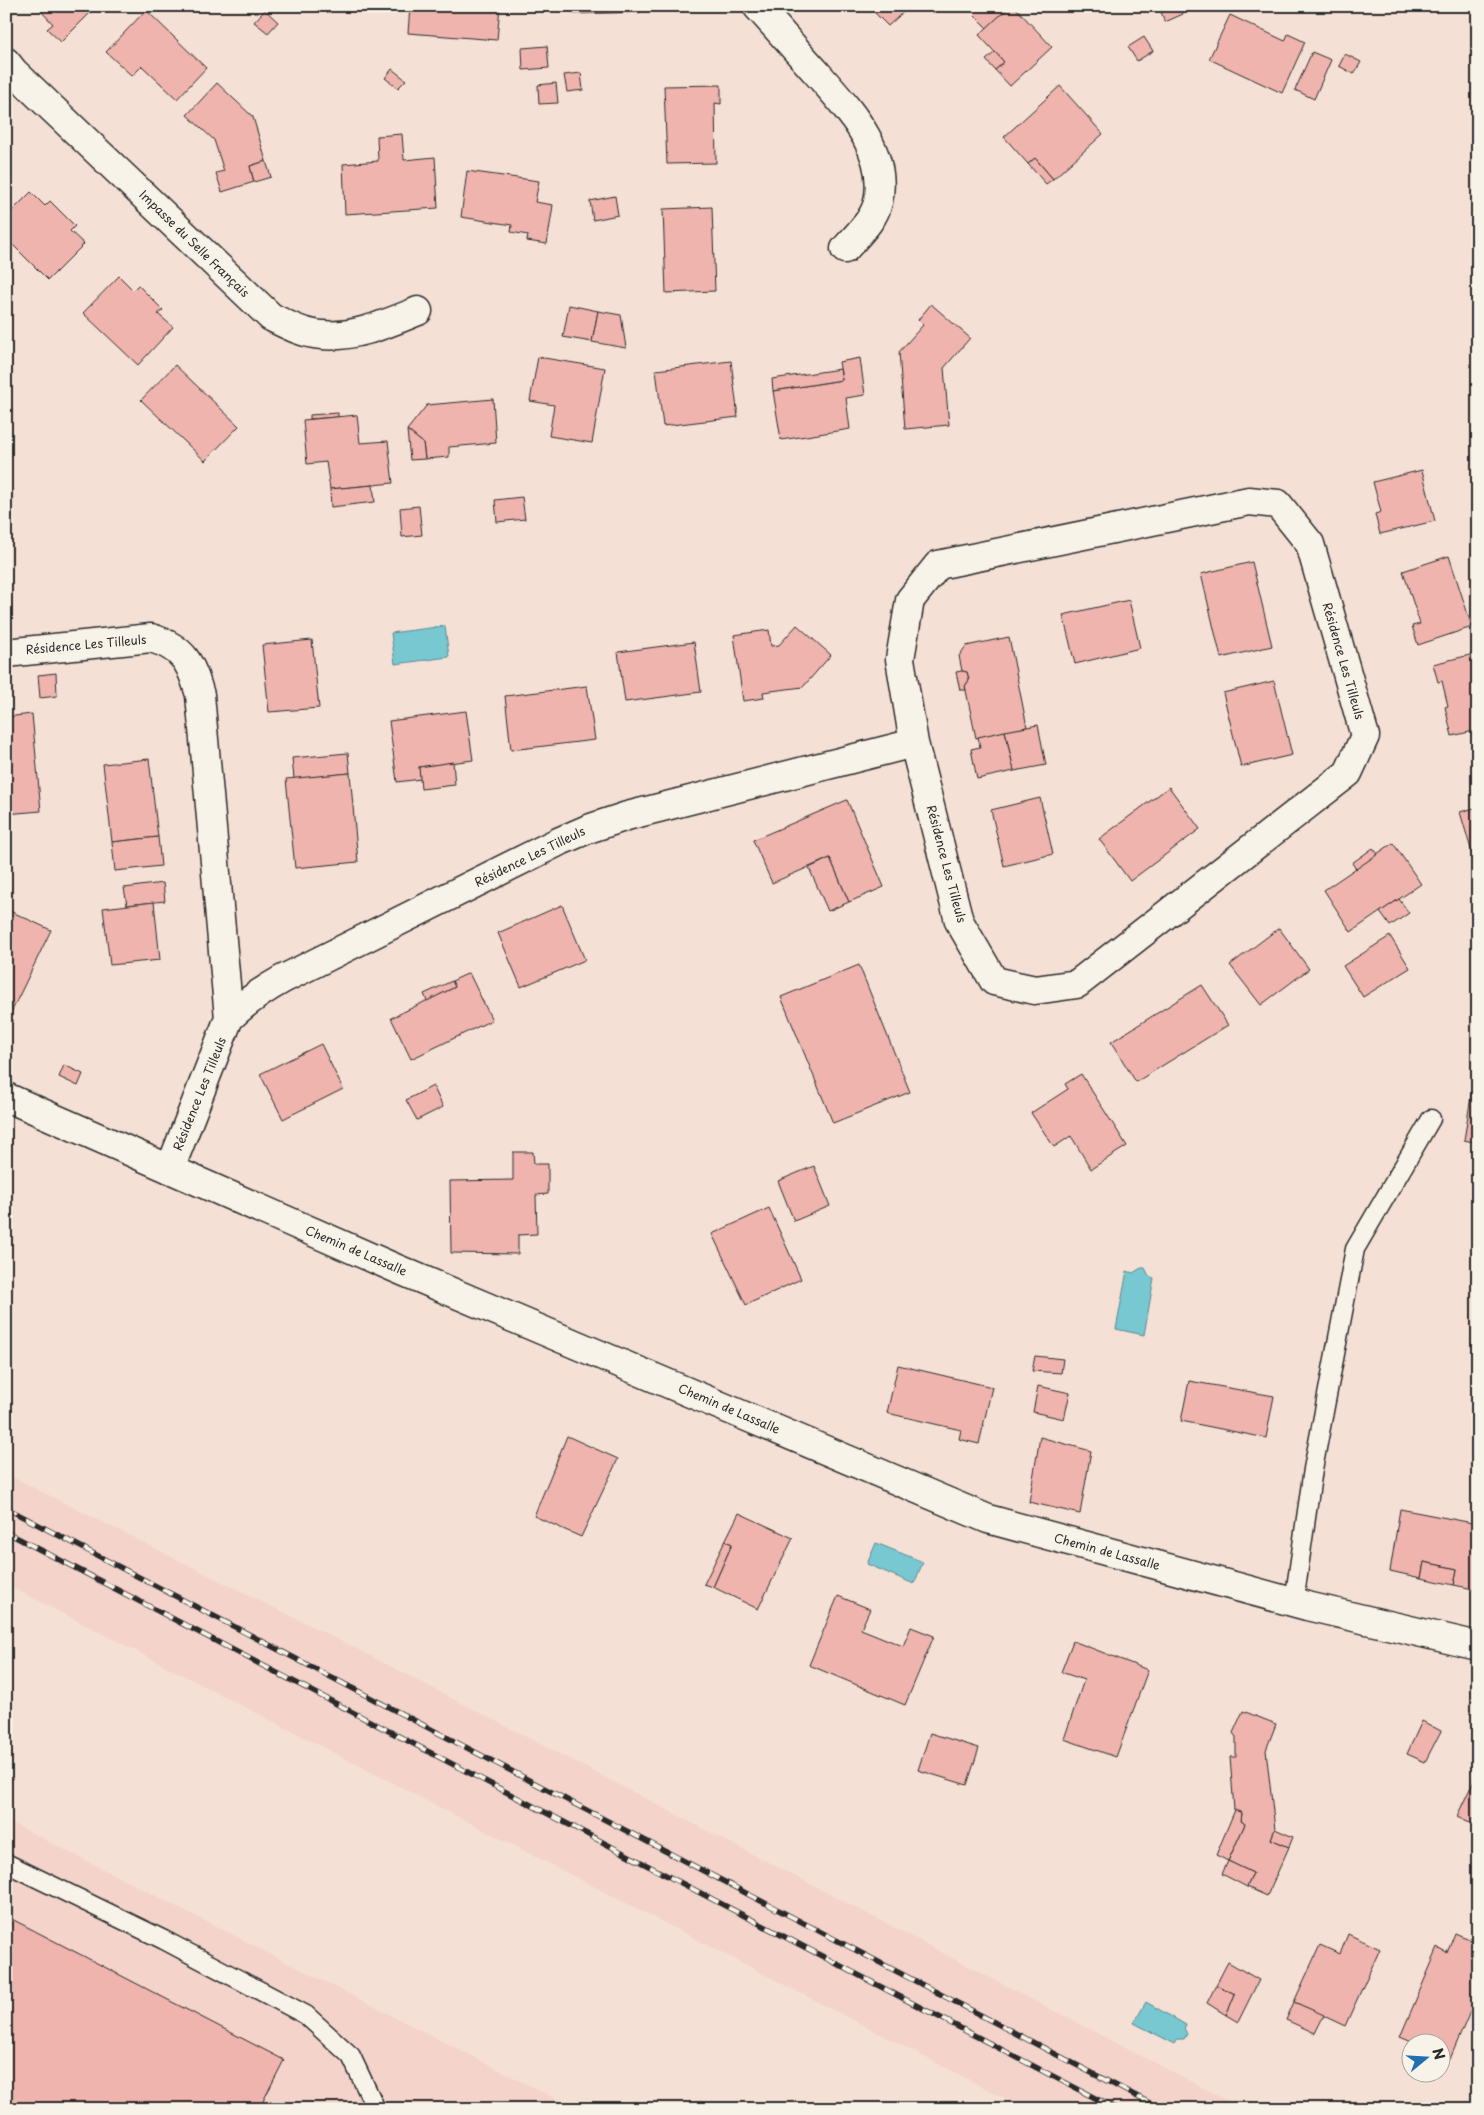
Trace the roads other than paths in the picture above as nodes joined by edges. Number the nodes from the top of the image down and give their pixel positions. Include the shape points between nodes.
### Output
1 (757, 6) edge
2 (6, 62) edge
3 (845, 249) dead end
4 (418, 311) dead end
5 (6, 653) edge
6 (914, 743) junction
7 (229, 1018) junction
8 (6, 1097) edge
9 (1431, 1119) dead end
10 (170, 1169) junction
11 (1294, 1602) junction
12 (1478, 1646) edge
13 (6, 1863) edge
14 (376, 2109) edge

1 - 3 street via 850,111 876,160 880,182 877,204 865,226
2 - 4 street, Impasse du Selle Français via 271,317 295,329 322,335 353,333
5 - 7 street, Résidence Les Tilleuls via 151,638 180,651 192,669 200,695
6 - 6 street, Résidence Les Tilleuls via 900,658 910,600 938,565 1249,501 1278,504 1310,544 1364,736 1348,773 1077,984 1035,990 994,981 959,921
6 - 7 street, Résidence Les Tilleuls via 627,816 588,829 283,979 260,992
7 - 10 street, Résidence Les Tilleuls
8 - 10 street, Chemin de Lassalle
9 - 11 lane via 1355,1249 1313,1469
10 - 11 street, Chemin de Lassalle via 395,1268 988,1519
11 - 12 street, Chemin de Lassalle
13 - 14 lane via 164,1940 306,2015 351,2056

